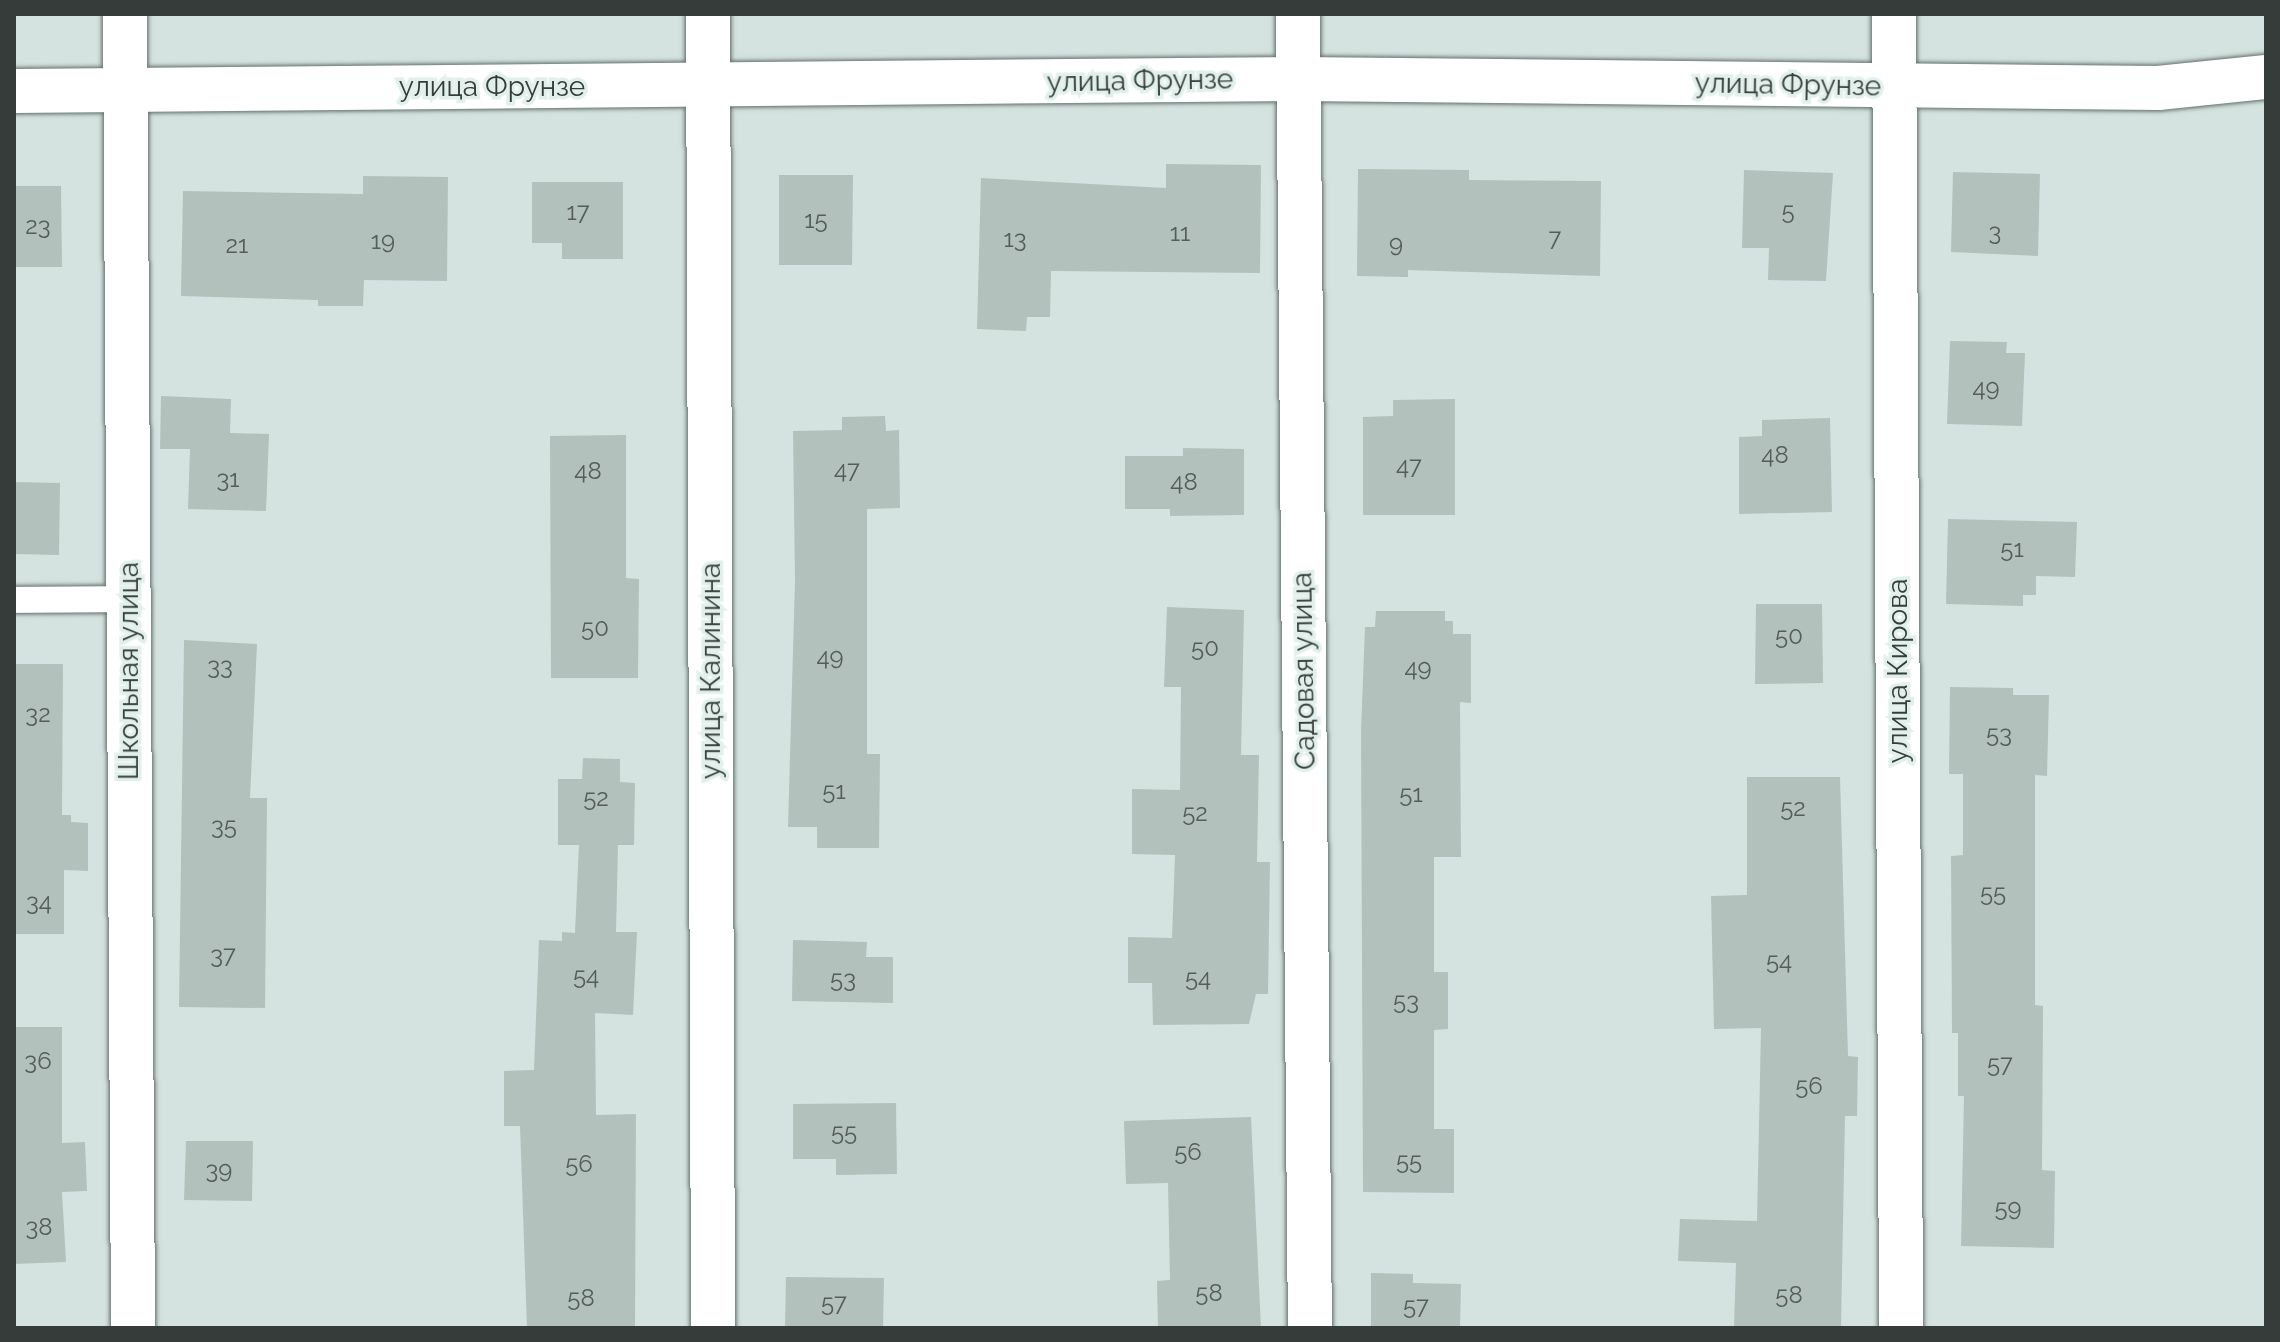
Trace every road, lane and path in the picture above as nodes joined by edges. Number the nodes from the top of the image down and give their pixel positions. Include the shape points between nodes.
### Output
1 (125, 14) edge
2 (708, 14) edge
3 (1298, 14) edge
4 (1894, 14) edge
5 (2266, 77) edge
6 (1298, 79) junction
7 (709, 85) junction
8 (1895, 86) junction
9 (126, 90) junction
10 (14, 91) edge
11 (129, 599) junction
12 (14, 600) edge
13 (133, 1328) edge
14 (713, 1328) edge
15 (1310, 1328) edge
16 (1901, 1328) edge

1 - 9 street, Школьная улица
2 - 7 street, улица Калинина
3 - 6 street, Садовая улица
4 - 8 street, улица Кирова
5 - 8 street, улица Фрунзе via 2158,88
6 - 7 street, улица Фрунзе
6 - 8 street, улица Фрунзе
6 - 15 street, Садовая улица
7 - 9 street, улица Фрунзе
7 - 14 street, улица Калинина
8 - 16 street, улица Кирова
9 - 10 street, улица Фрунзе
9 - 11 street, Школьная улица
11 - 12 lane
11 - 13 street, Школьная улица

